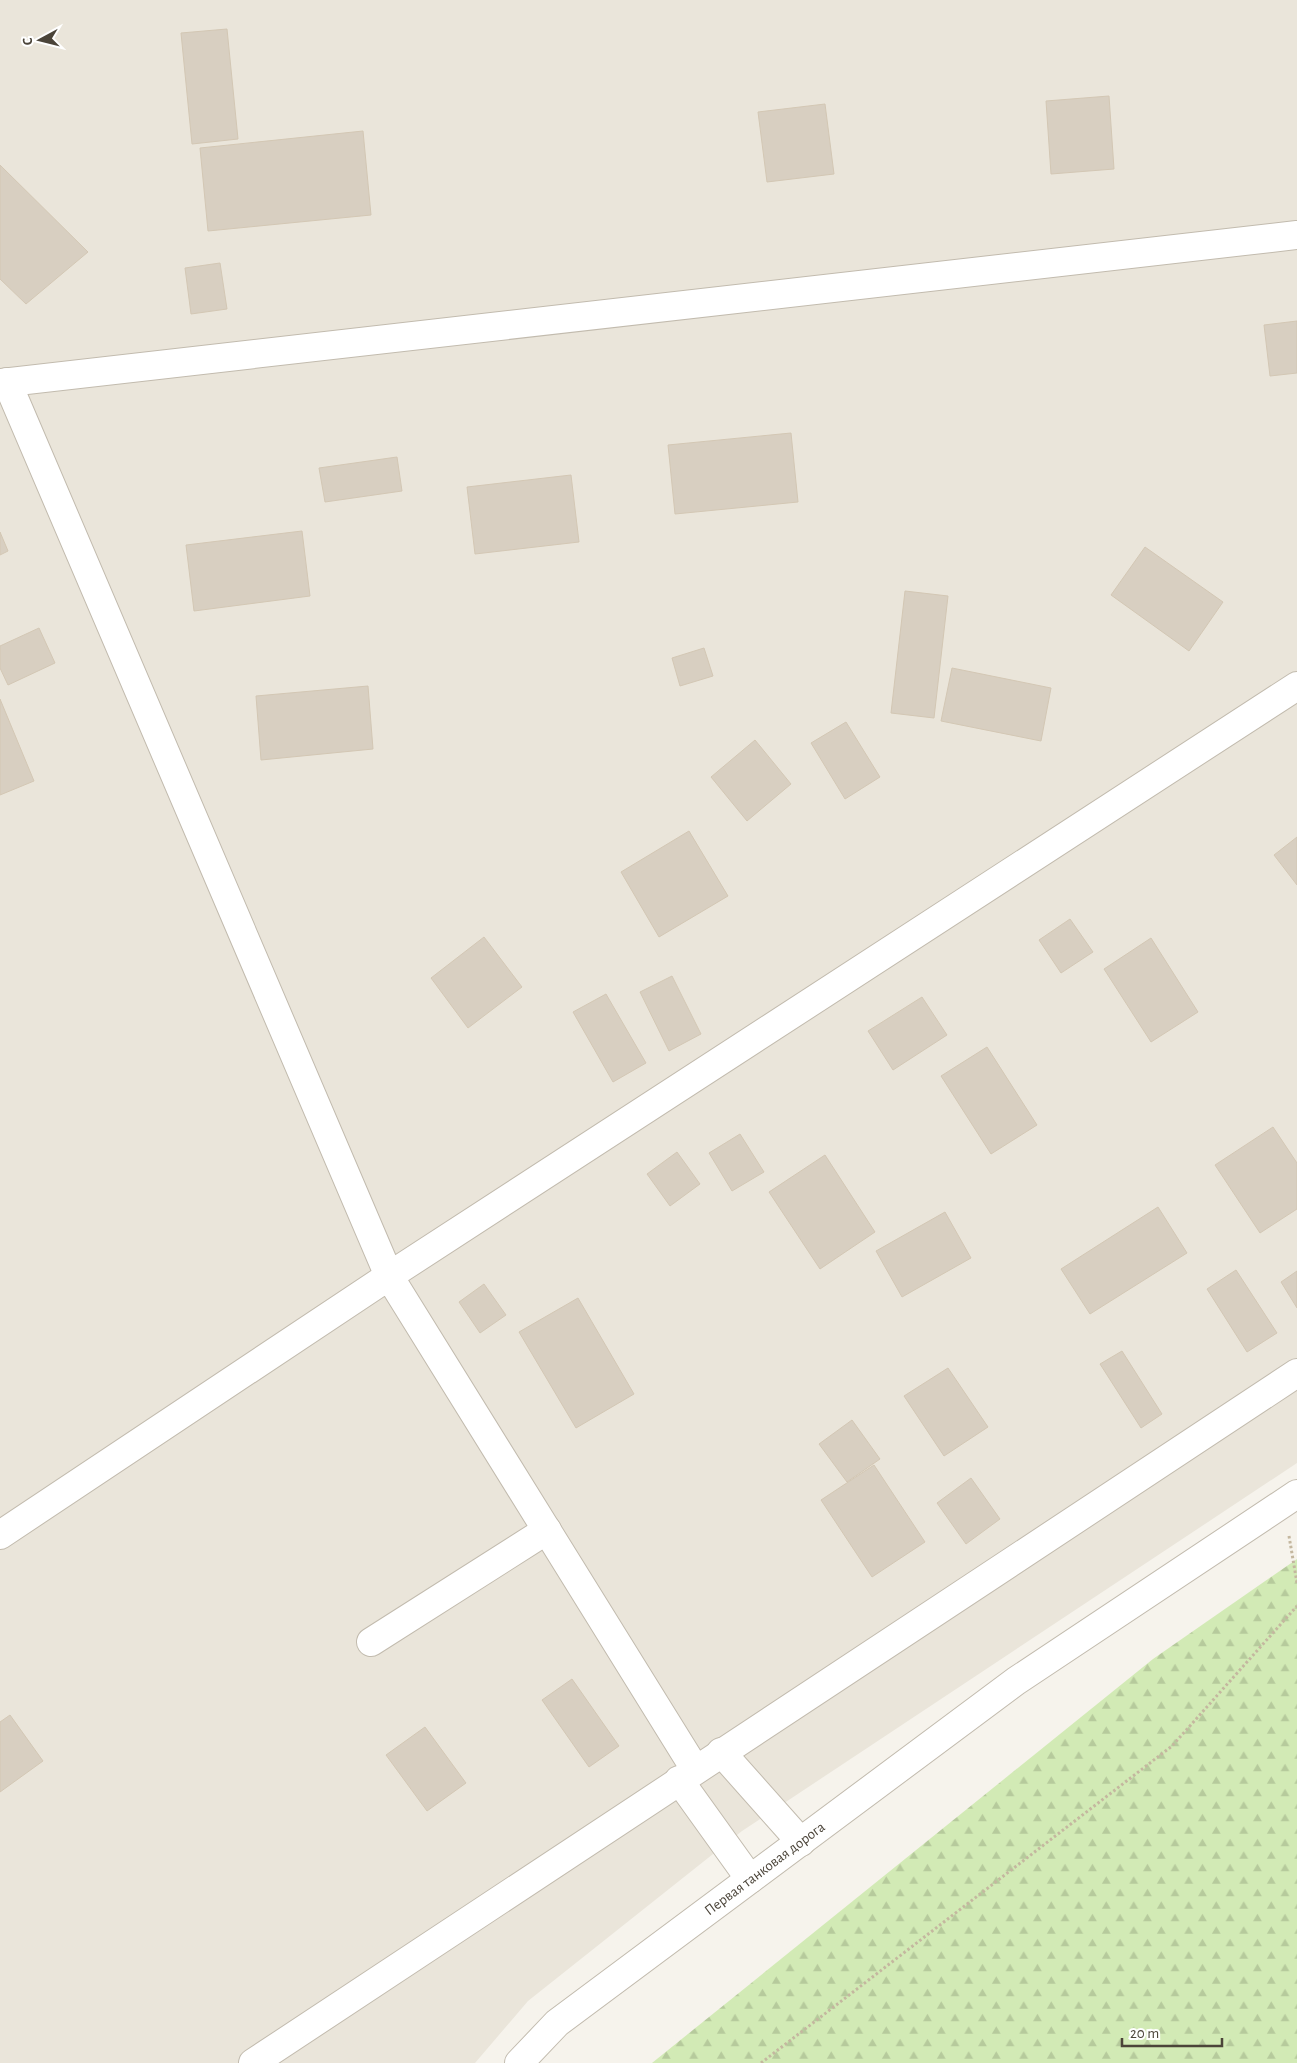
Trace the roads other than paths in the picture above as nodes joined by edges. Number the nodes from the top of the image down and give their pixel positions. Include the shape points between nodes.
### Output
1 (1297, 235) edge
2 (3, 383) edge
3 (1297, 686) edge
4 (390, 1276) junction
5 (1297, 1373) edge
6 (1290, 1499) edge
7 (547, 1530) junction
8 (0, 1535) edge
9 (371, 1642) dead end
10 (722, 1752) junction
11 (687, 1775) junction
12 (801, 1842) junction
13 (750, 1879) junction
14 (253, 2063) edge
15 (519, 2063) edge

1 - 2 street
2 - 4 street
3 - 4 street
4 - 7 street
4 - 8 street
5 - 10 street
6 - 12 street, Первая танковая дорога via 1016,1681
7 - 9 street
7 - 11 street
10 - 11 street
10 - 12 street
11 - 13 street
11 - 14 street
12 - 13 street, Первая танковая дорога
13 - 15 street, Первая танковая дорога via 557,2023

